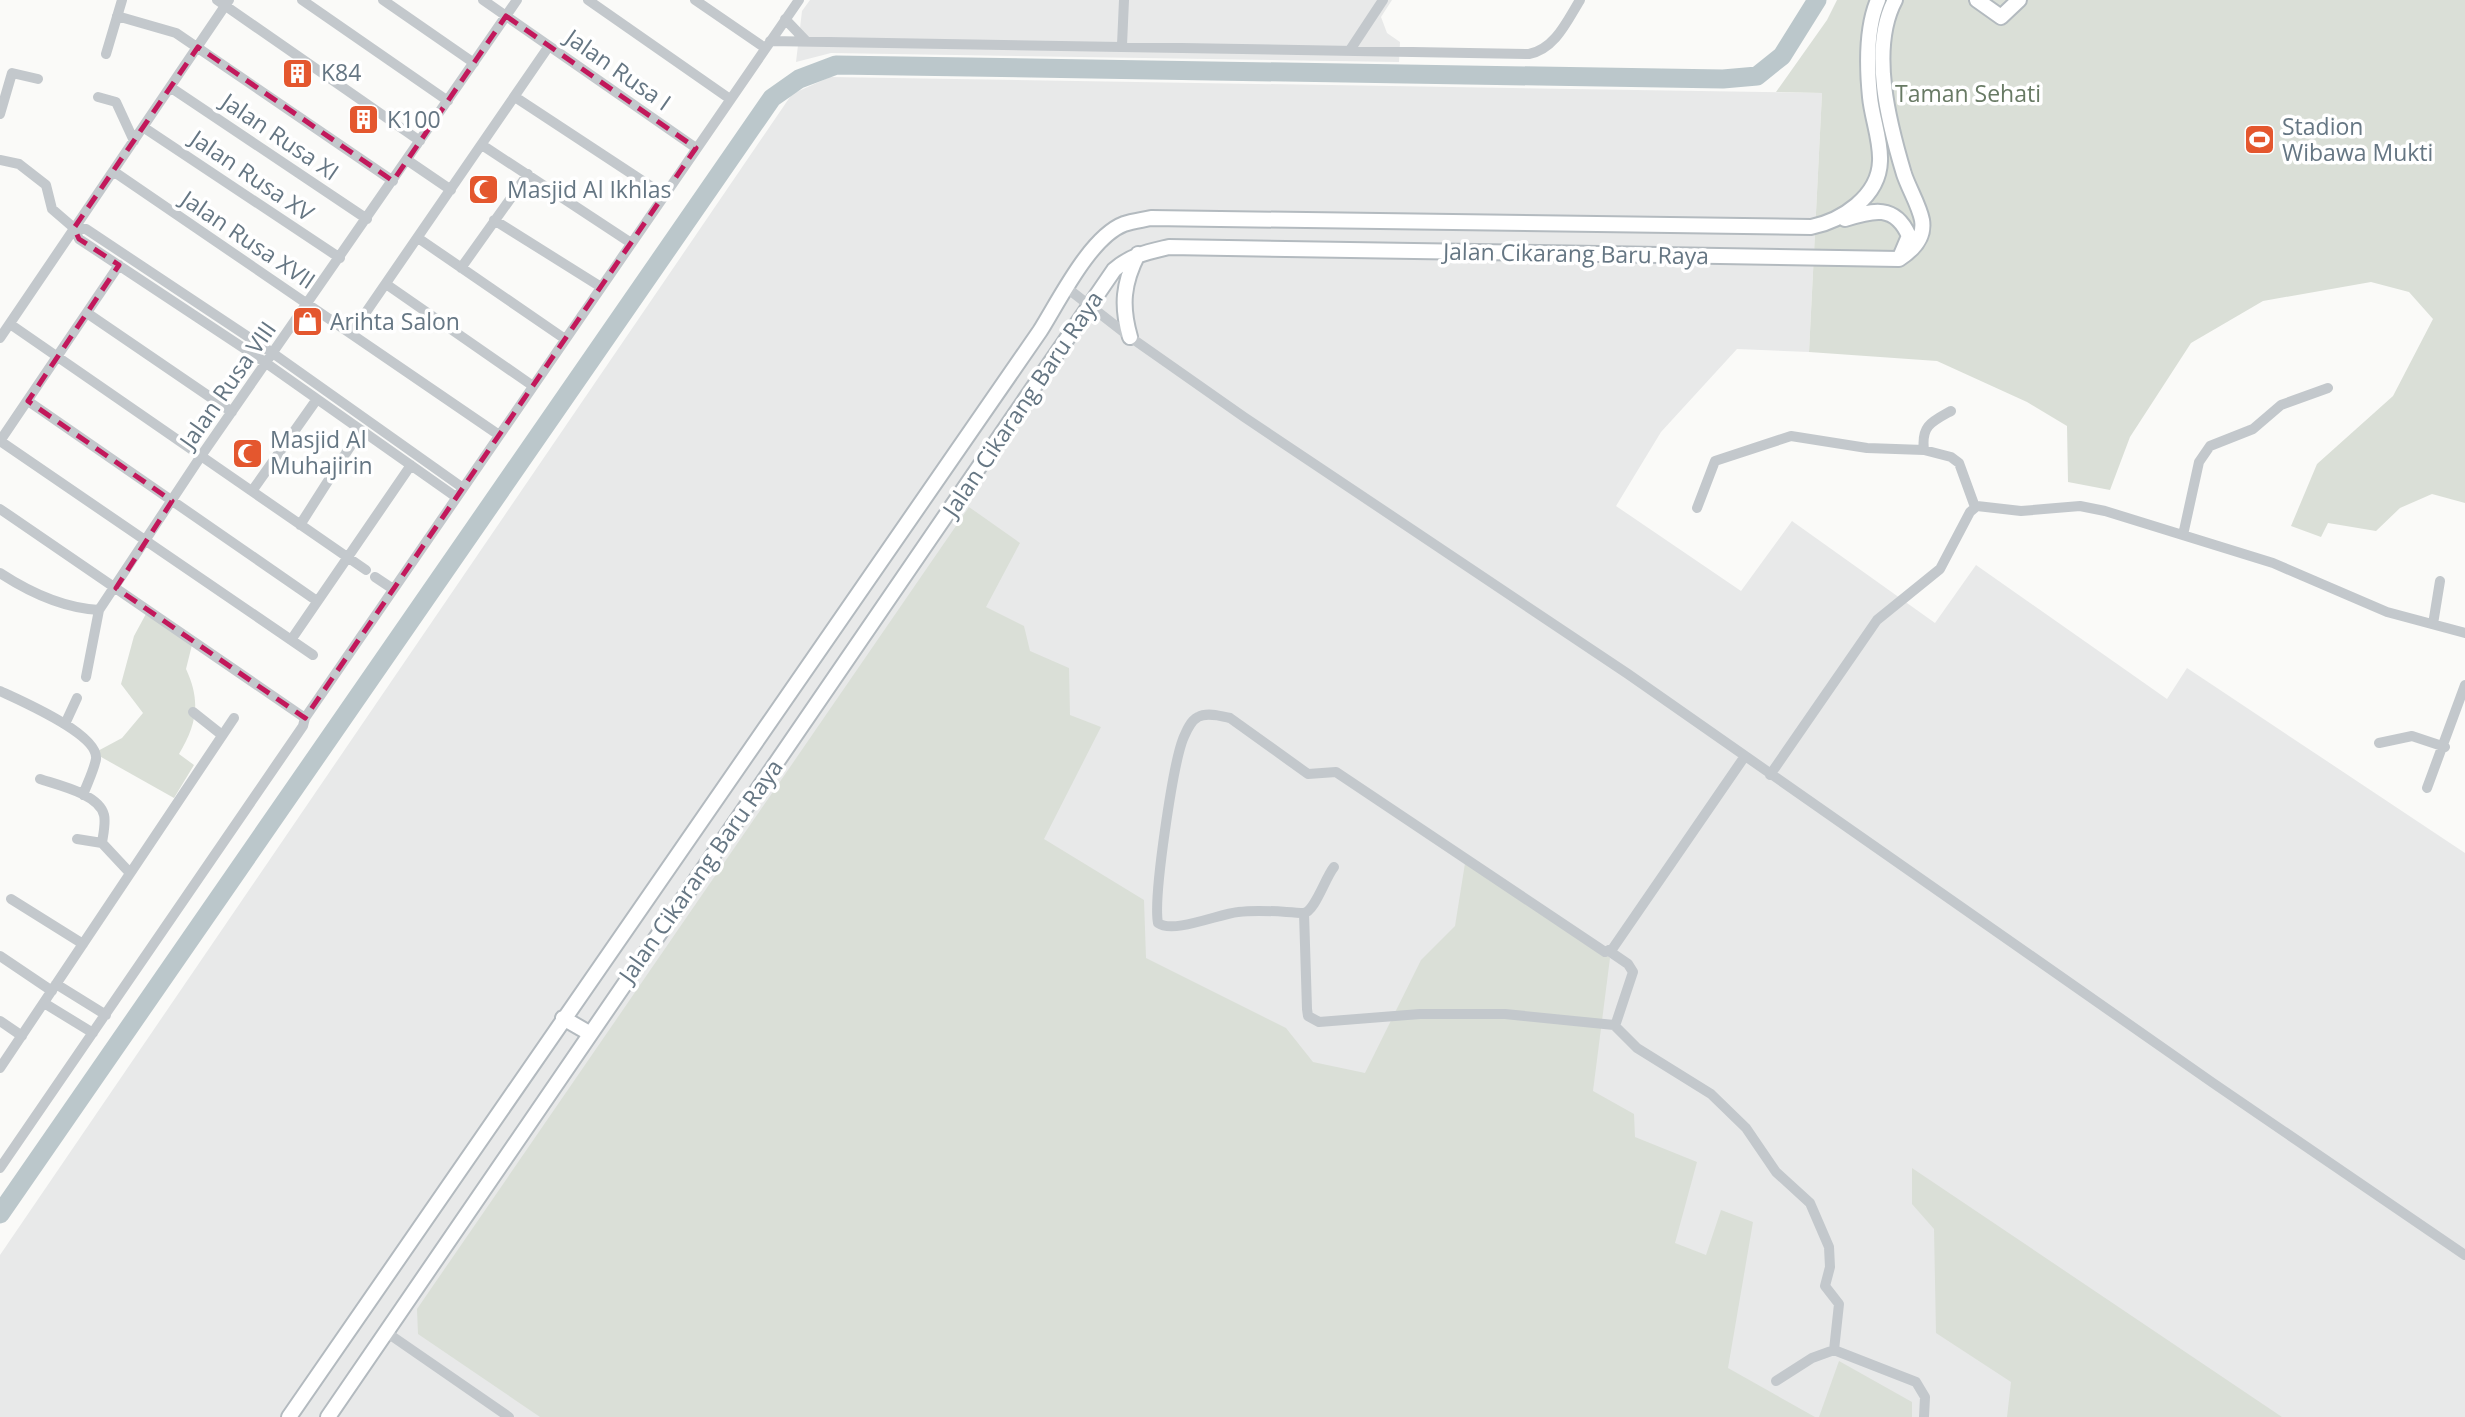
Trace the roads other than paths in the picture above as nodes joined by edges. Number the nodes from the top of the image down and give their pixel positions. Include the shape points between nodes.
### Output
1 (121, 0) edge
2 (302, 0) edge
3 (383, 0) edge
4 (483, 0) edge
5 (517, 0) edge
6 (588, 0) edge
7 (695, 0) edge
8 (799, 0) edge
9 (1124, 0) edge
10 (1383, 0) edge
11 (1580, 0) edge
12 (1878, 0) edge
13 (1895, 0) edge
14 (1977, 0) edge
15 (2019, 0) edge
16 (224, 2) edge
17 (117, 16) junction
18 (506, 16) junction
19 (785, 19) junction
20 (806, 41) junction
21 (768, 45) junction
22 (1122, 45) junction
23 (550, 46) junction
24 (198, 47) junction
25 (1350, 50) junction
26 (106, 54) dead end
27 (474, 63) junction
28 (38, 79) dead end
29 (170, 87) junction
30 (99, 97) dead end
31 (515, 97) junction
32 (730, 99) junction
33 (448, 101) junction
34 (0, 114) edge
35 (143, 127) junction
36 (134, 141) junction
37 (420, 141) junction
38 (482, 145) junction
39 (696, 148) junction
40 (0, 160) edge
41 (407, 160) junction
42 (113, 171) junction
43 (528, 174) junction
44 (393, 181) junction
45 (451, 190) junction
46 (664, 195) junction
47 (367, 219) junction
48 (494, 220) junction
49 (1834, 222) junction
50 (74, 228) junction
51 (418, 238) junction
52 (631, 243) junction
53 (1138, 254) junction
54 (340, 258) junction
55 (1899, 259) junction
56 (119, 265) junction
57 (461, 268) junction
58 (386, 284) junction
59 (601, 287) junction
60 (1067, 288) junction
61 (308, 304) junction
62 (1090, 306) junction
63 (87, 313) junction
64 (10, 324) junction
65 (351, 334) junction
66 (0, 338) edge
67 (1130, 338) junction
68 (565, 339) junction
69 (274, 354) junction
70 (57, 357) junction
71 (266, 363) junction
72 (533, 386) junction
73 (2329, 388) dead end
74 (317, 399) junction
75 (28, 401) junction
76 (1951, 411) dead end
77 (232, 412) junction
78 (361, 430) junction
79 (499, 435) junction
80 (1924, 450) junction
81 (201, 456) junction
82 (411, 465) junction
83 (463, 488) junction
84 (252, 491) junction
85 (456, 497) junction
86 (172, 501) junction
87 (1975, 507) junction
88 (1697, 508) dead end
89 (0, 509) edge
90 (300, 525) junction
91 (2183, 535) junction
92 (145, 542) junction
93 (346, 556) junction
94 (366, 570) dead end
95 (0, 573) edge
96 (374, 577) dead end
97 (2440, 581) dead end
98 (116, 588) junction
99 (393, 589) junction
100 (317, 601) junction
101 (99, 610) junction
102 (2434, 624) junction
103 (2465, 633) edge
104 (291, 640) junction
105 (313, 655) dead end
106 (86, 677) dead end
107 (2465, 685) edge
108 (0, 691) edge
109 (77, 698) dead end
110 (193, 712) dead end
111 (234, 718) dead end
112 (305, 718) junction
113 (65, 724) junction
114 (222, 735) junction
115 (2379, 743) dead end
116 (2445, 747) junction
117 (1745, 756) junction
118 (1770, 775) junction
119 (40, 779) dead end
120 (2427, 788) dead end
121 (83, 796) junction
122 (77, 839) dead end
123 (102, 843) junction
124 (1334, 867) dead end
125 (130, 873) junction
126 (11, 899) dead end
127 (1304, 914) junction
128 (83, 944) junction
129 (1609, 951) junction
130 (0, 956) edge
131 (54, 987) junction
132 (44, 1003) junction
133 (106, 1015) junction
134 (563, 1018) junction
135 (0, 1021) edge
136 (1615, 1026) junction
137 (93, 1033) junction
138 (589, 1033) junction
139 (22, 1036) junction
140 (0, 1068) edge
141 (0, 1168) edge
142 (2465, 1255) edge
143 (386, 1332) junction
144 (1835, 1350) junction
145 (1776, 1381) dead end
146 (289, 1417) edge
147 (328, 1417) edge
148 (509, 1417) edge
149 (1924, 1417) edge

1 - 17 street
2 - 33 street
3 - 27 street
4 - 18 street, Jalan Rusa I
5 - 18 street, Jalan Rusa VIII
6 - 32 street
7 - 21 street
8 - 19 street
9 - 22 street
10 - 25 street
11 - 25 street via 1541,52 1481,55
12 - 49 main road via 1869,55 1880,162 1876,180 1865,195
13 - 55 main road via 1887,15 1883,55 1887,97 1905,175 1923,221 1918,243
14 - 15 main road via 2001,18
16 - 24 street
16 - 37 street
17 - 24 street via 168,29
17 - 26 street
18 - 23 street, Jalan Rusa I
18 - 27 street, Jalan Rusa VIII
19 - 20 street
19 - 21 street
20 - 21 street
20 - 22 street
21 - 32 street
22 - 25 street
23 - 31 street
23 - 39 street, Jalan Rusa I
24 - 29 street
24 - 44 street
27 - 33 street, Jalan Rusa VIII
28 - 34 street via 12,73
29 - 35 street
29 - 47 street, Jalan Rusa XI
30 - 36 street via 116,102
31 - 38 street
31 - 46 street
32 - 39 street
33 - 37 street, Jalan Rusa VIII
35 - 36 street
35 - 54 street, Jalan Rusa XV
36 - 42 street
37 - 41 street, Jalan Rusa VIII
38 - 43 street
38 - 45 street
39 - 46 street
40 - 50 street via 19,164 46,185 52,209
41 - 44 street, Jalan Rusa VIII
41 - 45 street
42 - 50 street
42 - 61 street, Jalan Rusa XVII
43 - 48 street
43 - 52 street
44 - 47 street, Jalan Rusa VIII
45 - 51 street
46 - 52 street
47 - 54 street, Jalan Rusa VIII
48 - 57 street
48 - 59 street
49 - 55 main road, Jalan Cikarang Baru Raya via 1873,210 1895,215 1909,236
49 - 60 main road, Jalan Cikarang Baru Raya via 1811,227 1151,218 1122,225 1103,239
50 - 56 street via 79,239
50 - 64 street
50 - 69 street via 86,229
51 - 57 street
51 - 58 street
52 - 59 street
53 - 55 main road, Jalan Cikarang Baru Raya via 1169,247
53 - 62 main road, Jalan Cikarang Baru Raya via 1114,270
53 - 67 main road via 1123,295
54 - 61 street, Jalan Rusa VIII
56 - 63 street
56 - 71 street
57 - 68 street
58 - 65 street
58 - 72 street
59 - 68 street
60 - 62 street
60 - 134 main road, Jalan Cikarang Baru Raya
61 - 65 street, Jalan Rusa XVII
61 - 69 street, Jalan Rusa VIII
62 - 67 street
62 - 138 main road, Jalan Cikarang Baru Raya
63 - 70 street
63 - 77 street
64 - 66 street
64 - 70 street
65 - 79 street, Jalan Rusa XVII
67 - 117 street
68 - 72 street
69 - 71 street, Jalan Rusa VIII
69 - 83 street
70 - 75 street
70 - 81 street
71 - 74 street
71 - 77 street, Jalan Rusa VIII
72 - 79 street
73 - 91 street via 2281,405 2253,429 2210,446 2199,462
74 - 78 street
74 - 84 street
75 - 86 street
75 - 92 street via 1,443
76 - 80 street via 1925,429
77 - 81 street, Jalan Rusa VIII
78 - 82 street
78 - 90 street
79 - 83 street
80 - 87 street via 1959,463
80 - 88 street via 1781,438 1715,461
81 - 84 street
81 - 86 street, Jalan Rusa VIII
82 - 85 street
82 - 93 street
83 - 85 street
84 - 90 street
85 - 99 street
86 - 92 street, Jalan Rusa VIII
86 - 100 street
87 - 91 street via 2021,511 2080,506
87 - 118 street via 1941,569 1878,620
89 - 98 street
90 - 93 street
91 - 102 street via 2273,563 2387,612
92 - 98 street, Jalan Rusa VIII
92 - 104 street
93 - 94 street
93 - 100 street
95 - 101 street via 51,600
96 - 99 street
97 - 102 street
98 - 101 street, Jalan Rusa VIII
98 - 112 street
99 - 112 street
100 - 104 street
101 - 106 street
102 - 103 street
104 - 105 street
107 - 116 street
108 - 113 street
109 - 113 street
110 - 114 street
111 - 114 street
112 - 133 street
113 - 121 street via 95,754
114 - 125 street
115 - 116 street via 2412,736
116 - 120 street
117 - 118 street
117 - 129 street
118 - 142 street
119 - 121 street
121 - 123 street via 103,811
122 - 123 street
123 - 125 street
124 - 127 street via 1314,906
125 - 128 street
126 - 128 street
127 - 129 street via 1275,909 1167,927 1158,923 1169,808 1182,742 1188,726 1198,717 1230,718 1308,775 1336,772 1601,951
127 - 136 street via 1307,1009 1313,1020 1505,1014
128 - 131 street
129 - 136 street via 1633,972
130 - 131 street
131 - 132 street
131 - 133 street
132 - 137 street
132 - 139 street
133 - 137 street
134 - 138 main road
134 - 146 main road, Jalan Cikarang Baru Raya
135 - 139 street
136 - 144 street via 1637,1048 1711,1094 1746,1128 1776,1172 1810,1203 1829,1247 1825,1286 1839,1304
137 - 141 street
138 - 143 main road, Jalan Cikarang Baru Raya
139 - 140 street
143 - 147 main road, Jalan Cikarang Baru Raya
143 - 148 street
144 - 145 street via 1812,1358
144 - 149 street via 1916,1382 1925,1397

